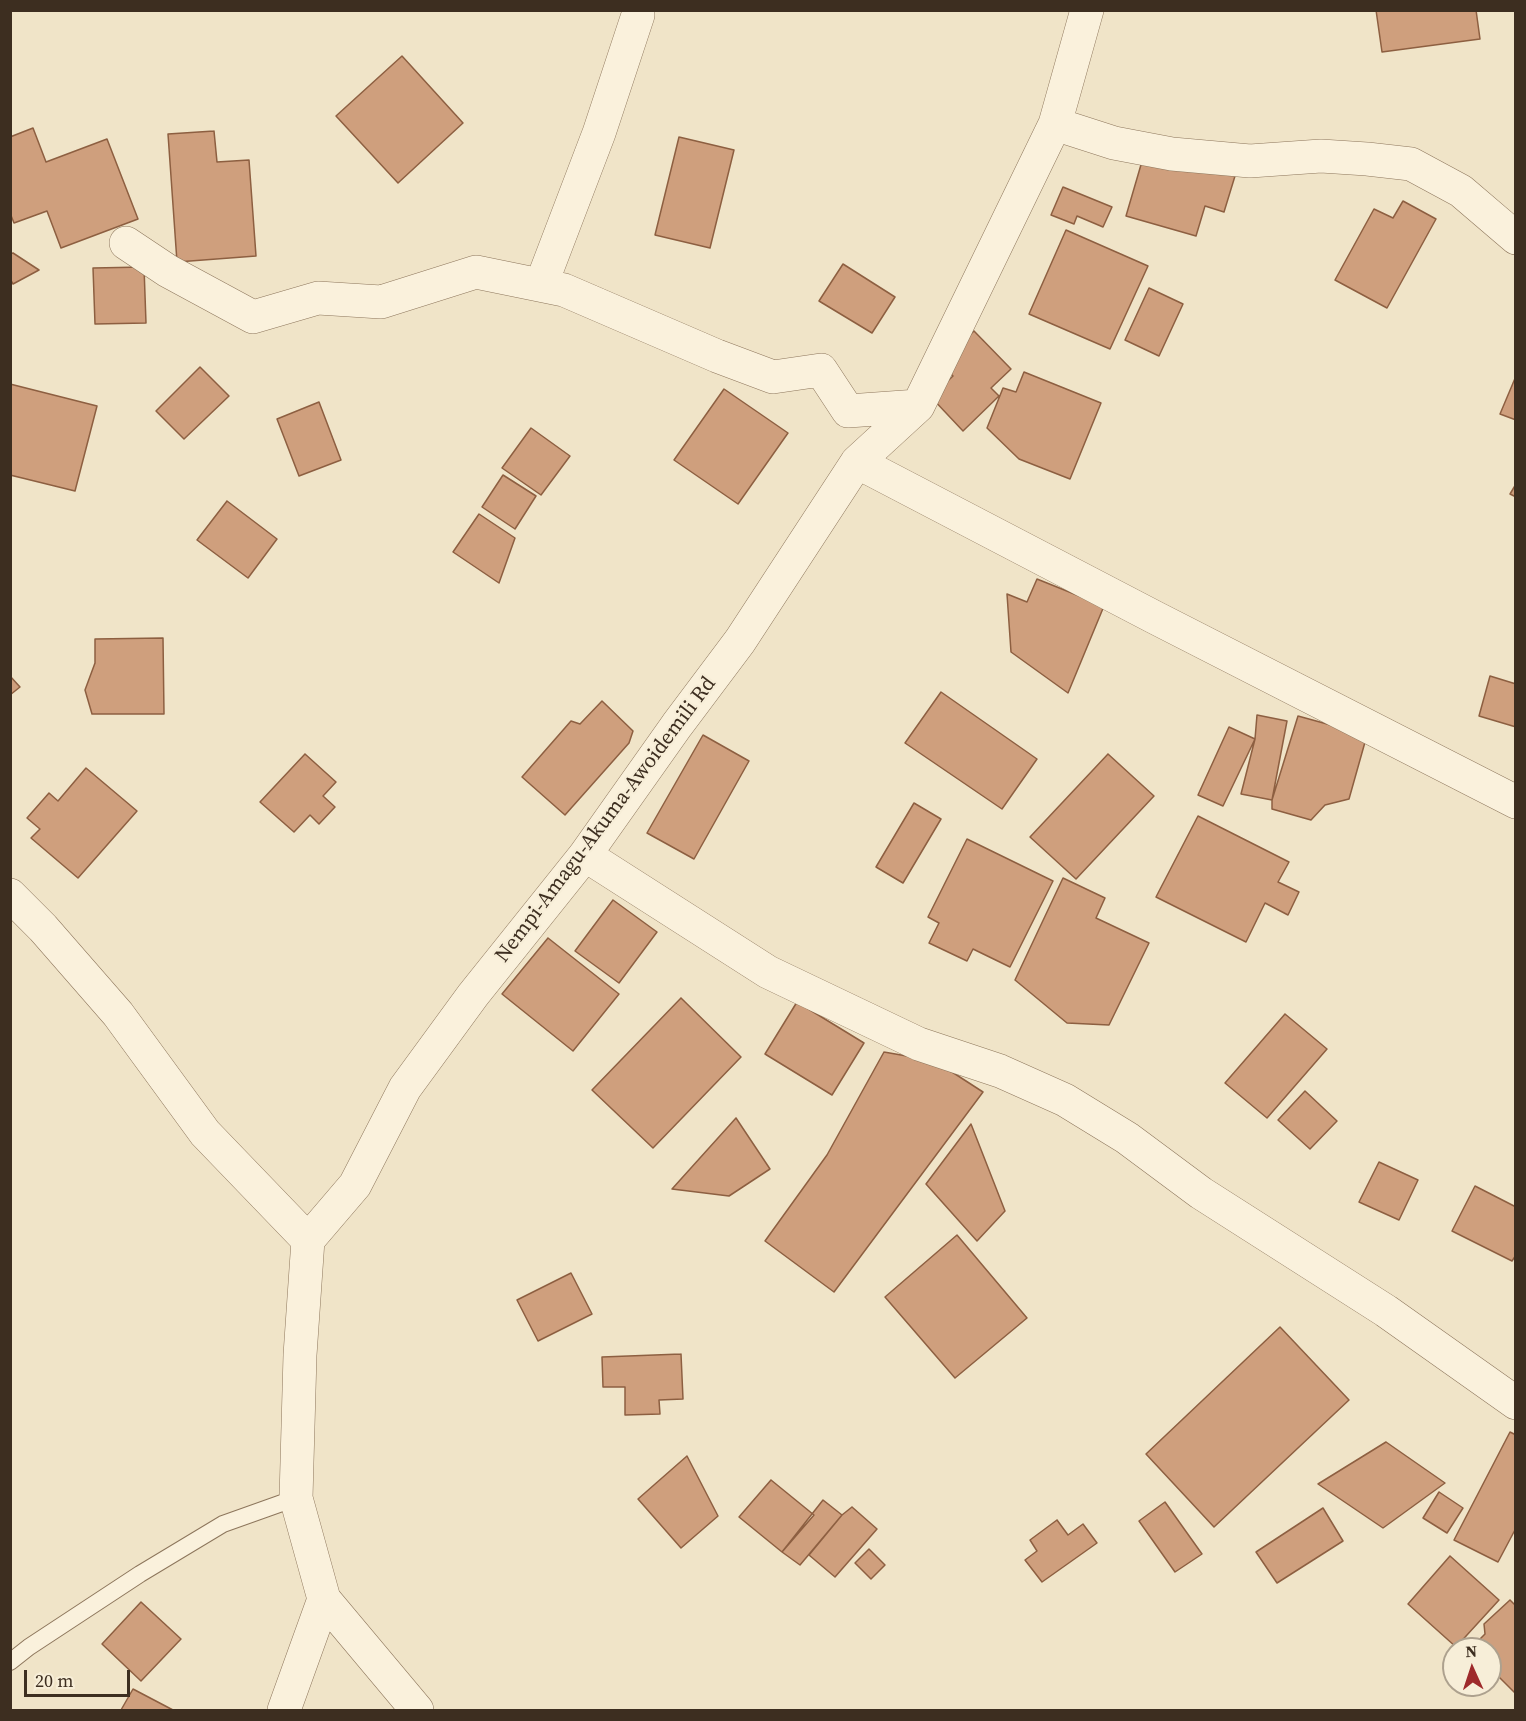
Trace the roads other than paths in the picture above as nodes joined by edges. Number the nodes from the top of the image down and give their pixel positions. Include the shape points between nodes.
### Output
1 (1087, 10) edge
2 (638, 15) dead end
3 (1055, 124) junction
4 (1515, 238) edge
5 (126, 243) dead end
6 (541, 285) junction
7 (918, 406) junction
8 (857, 462) junction
9 (1515, 802) edge
10 (585, 855) junction
11 (10, 895) edge
12 (308, 1240) junction
13 (1515, 1403) edge
14 (296, 1498) junction
15 (324, 1599) junction
16 (10, 1662) edge
17 (284, 1710) edge
18 (417, 1710) edge

1 - 3 street, Nempi-Amagu-Akuma-Awoidemili Rd
2 - 6 street via 599,133
3 - 4 street via 1114,143 1172,154 1250,161 1321,156 1411,164 1461,191
3 - 7 street, Nempi-Amagu-Akuma-Awoidemili Rd
5 - 6 street via 168,271 253,317 318,298 381,302 476,272
6 - 7 street via 564,290 774,377 821,370 848,411
7 - 8 street, Nempi-Amagu-Akuma-Awoidemili Rd
8 - 9 street
8 - 10 street, Nempi-Amagu-Akuma-Awoidemili Rd via 740,641
10 - 12 street, Nempi-Amagu-Akuma-Awoidemili Rd via 473,995 405,1088 355,1185
10 - 13 street via 768,972 919,1044 1000,1071 1065,1100 1127,1138 1201,1193 1386,1311
11 - 12 street via 118,1014 205,1133
12 - 14 street
14 - 15 street
14 - 16 lane via 223,1524 140,1574
15 - 17 street
15 - 18 street

